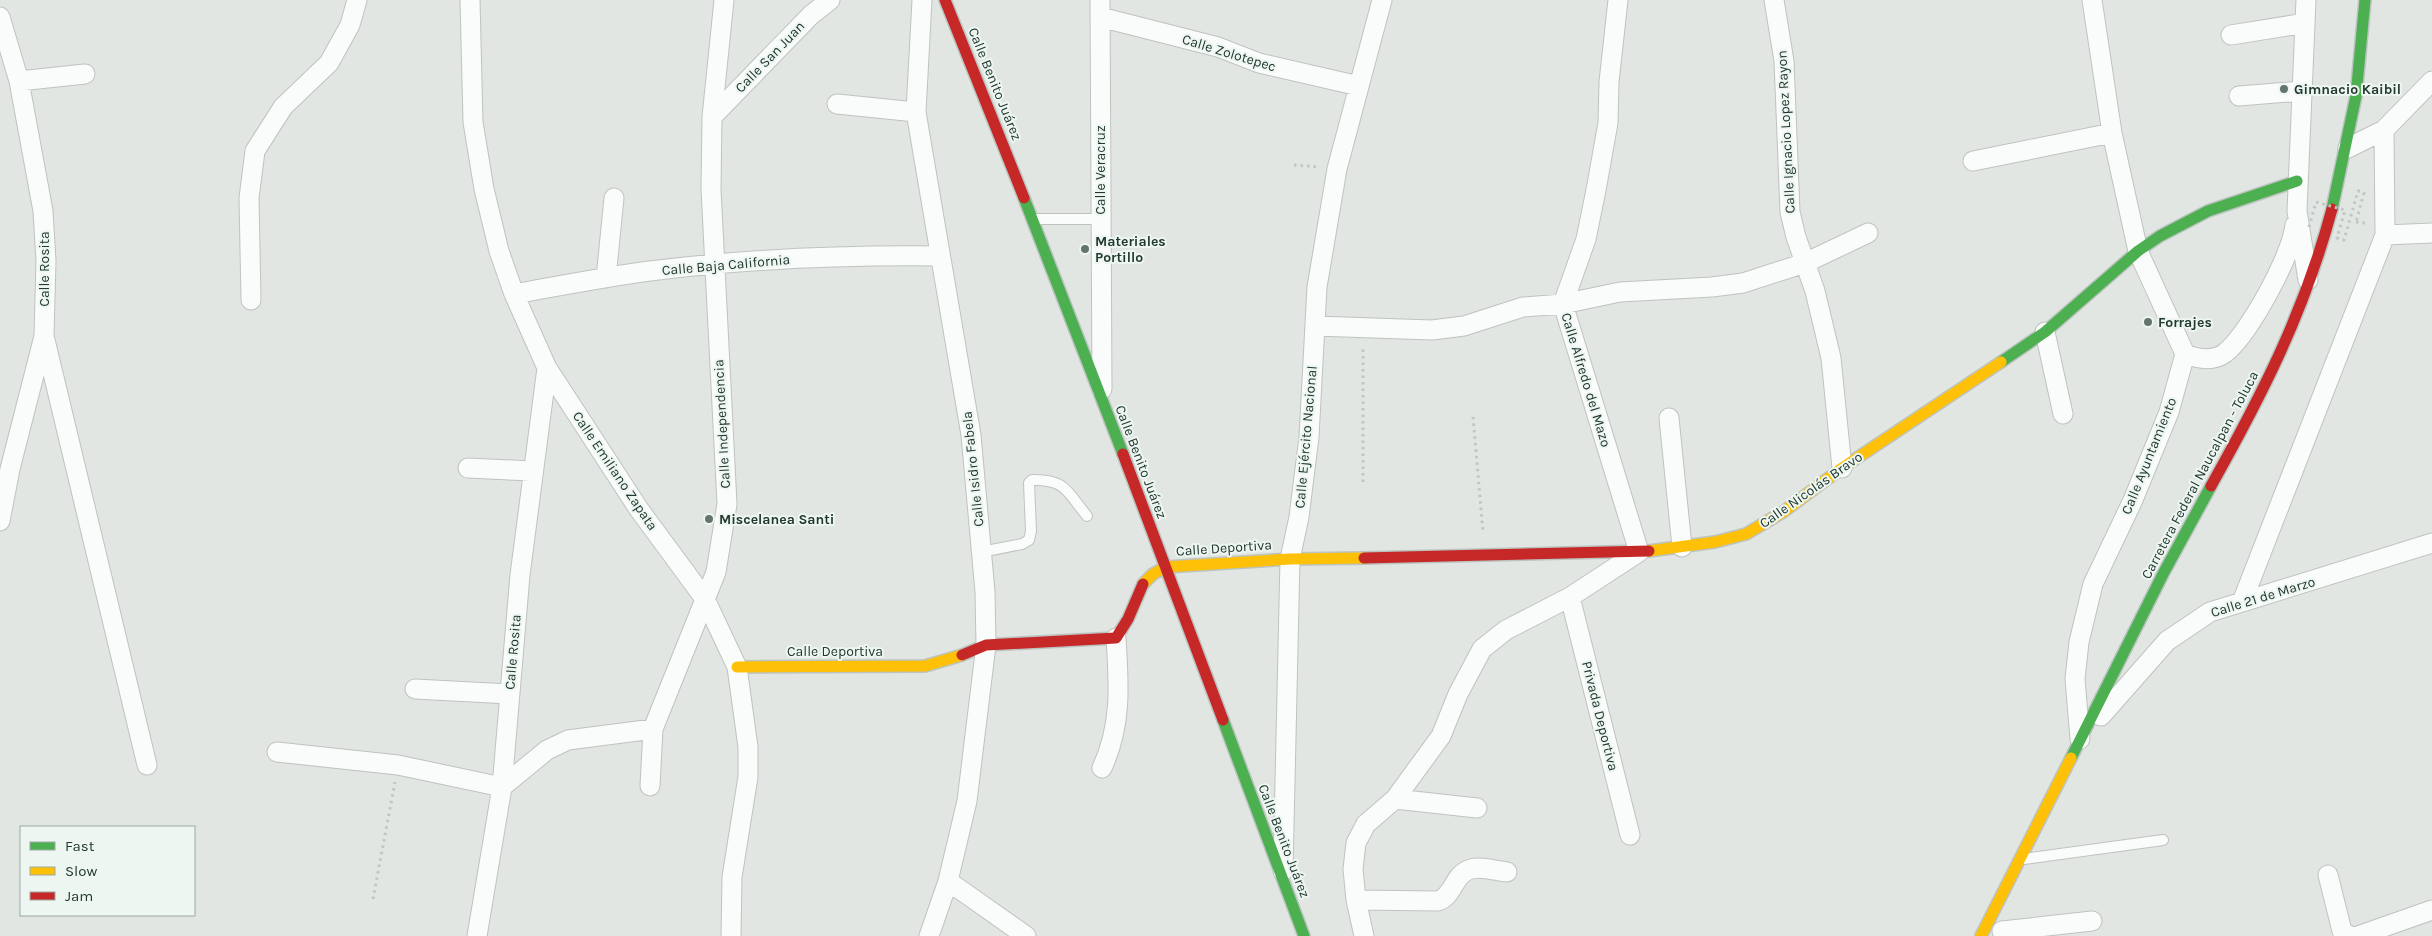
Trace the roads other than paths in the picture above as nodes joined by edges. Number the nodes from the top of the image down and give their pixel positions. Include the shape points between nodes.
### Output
1 (357, 0) edge
2 (470, 0) edge
3 (724, 0) edge
4 (830, 0) edge
5 (922, 0) edge
6 (945, 0) edge
7 (1382, 0) edge
8 (1618, 0) edge
9 (1774, 0) edge
10 (2092, 0) edge
11 (2306, 0) edge
12 (2365, 0) edge
13 (1100, 9) edge
14 (0, 17) edge
15 (2305, 23) junction
16 (2231, 35) dead end
17 (85, 74) dead end
18 (20, 81) junction
19 (2432, 81) edge
20 (1359, 86) junction
21 (2302, 91) junction
22 (2238, 96) dead end
23 (837, 104) dead end
24 (916, 112) junction
25 (712, 117) junction
26 (2384, 130) junction
27 (2112, 133) junction
28 (2348, 148) junction
29 (1972, 161) dead end
30 (2297, 181) junction
31 (614, 198) dead end
32 (2297, 211) junction
33 (1032, 219) junction
34 (1100, 219) junction
35 (1868, 233) dead end
36 (2432, 233) edge
37 (2385, 235) junction
38 (2138, 251) junction
39 (939, 256) junction
40 (1805, 263) junction
41 (714, 266) junction
42 (606, 278) junction
43 (2309, 284) junction
44 (514, 294) junction
45 (251, 300) dead end
46 (1563, 304) junction
47 (1315, 326) junction
48 (2045, 332) junction
49 (44, 336) junction
50 (2185, 354) junction
51 (547, 368) junction
52 (1102, 400) junction
53 (2063, 414) dead end
54 (1669, 418) dead end
55 (468, 468) dead end
56 (1842, 468) junction
57 (532, 471) junction
58 (1087, 516) dead end
59 (0, 521) edge
60 (2432, 543) edge
61 (1682, 547) junction
62 (982, 552) junction
63 (1638, 552) junction
64 (1290, 559) junction
65 (1166, 567) junction
66 (1570, 598) junction
67 (705, 599) junction
68 (2242, 602) junction
69 (1116, 638) junction
70 (986, 645) junction
71 (736, 667) junction
72 (415, 689) dead end
73 (510, 694) junction
74 (652, 729) junction
75 (2080, 739) junction
76 (277, 752) dead end
77 (147, 765) dead end
78 (1102, 768) dead end
79 (650, 786) dead end
80 (502, 787) junction
81 (1395, 799) junction
82 (1477, 808) dead end
83 (1630, 835) dead end
84 (2163, 840) dead end
85 (2020, 859) junction
86 (1507, 872) dead end
87 (2328, 875) dead end
88 (948, 881) junction
89 (1283, 882) junction
90 (1356, 900) junction
91 (1997, 905) junction
92 (2432, 910) edge
93 (2092, 921) dead end
94 (2404, 928) edge
95 (2044, 931) edge
96 (2002, 934) edge
97 (476, 936) edge
98 (731, 936) edge
99 (930, 936) edge
100 (1026, 936) edge
101 (1304, 936) edge
102 (1364, 936) edge
103 (1981, 936) edge
104 (2350, 936) edge
105 (2358, 936) edge

1 - 45 street via 350,26 329,63 283,106 255,151 249,198
2 - 44 street, Calle Emiliano Zapata via 474,122 484,189 499,251
3 - 25 street, Calle Independencia
4 - 25 street, Calle San Juan via 811,15
5 - 24 street, Calle Isidro Fabela
6 - 33 main road, Calle Benito Juárez
7 - 20 street, Calle Ejército Nacional
8 - 46 street, Calle Alfredo del Mazo via 1608,123 1598,180 1586,239
9 - 40 street, Calle Ignacio Lopez Rayon via 1784,61 1790,212
10 - 27 street
11 - 15 street
12 - 28 main road, Carretera Federal Naucalpan - Toluca via 2362,53
13 - 20 street, Calle Zolotepec via 1259,63
13 - 34 street, Calle Veracruz
14 - 18 street, Calle Rosita
15 - 16 street
15 - 21 street
17 - 18 street
18 - 49 street, Calle Rosita via 43,210 46,261
19 - 26 street
20 - 47 street, Calle Ejército Nacional via 1337,170 1316,287
21 - 22 street
21 - 30 street
23 - 24 street
24 - 39 street, Calle Isidro Fabela
25 - 41 street, Calle Independencia
26 - 28 street
26 - 37 street
27 - 29 street
27 - 38 street
28 - 43 main road, Carretera Federal Naucalpan - Toluca
30 - 32 street
30 - 38 main road, Calle Nicolás Bravo via 2208,211
31 - 42 street
32 - 43 street
32 - 50 street via 2295,231 2285,262 2242,332 2225,353 2213,358 2198,359
33 - 34 lane
33 - 52 main road, Calle Benito Juárez
34 - 52 street, Calle Veracruz
35 - 40 street
36 - 37 street
37 - 68 street
38 - 48 main road, Calle Nicolás Bravo
38 - 50 street
39 - 41 street, Calle Baja California via 876,255
39 - 62 street, Calle Isidro Fabela via 971,434
40 - 46 street via 1743,283 1620,292
40 - 56 street, Calle Ignacio Lopez Rayon via 1831,358
41 - 42 street, Calle Baja California
41 - 67 street, Calle Independencia via 727,504 716,572
42 - 44 street, Calle Baja California
43 - 75 main road, Carretera Federal Naucalpan - Toluca via 2272,373 2182,536
44 - 51 street, Calle Emiliano Zapata
46 - 47 street via 1523,307 1464,326 1432,330
46 - 63 street, Calle Alfredo del Mazo
47 - 64 street, Calle Ejército Nacional via 1309,437
48 - 53 street
48 - 56 main road, Calle Nicolás Bravo
49 - 59 street, Calle Rosita
49 - 77 street
50 - 75 street, Calle Ayuntamiento via 2169,412 2133,500 2093,584 2079,642 2075,679
51 - 57 street, Calle Rosita
51 - 67 street, Calle Emiliano Zapata via 638,508
52 - 65 main road, Calle Benito Juárez
54 - 61 street
55 - 57 street
56 - 61 main road, Calle Nicolás Bravo via 1784,512 1746,534
57 - 73 street, Calle Rosita
58 - 62 lane via 1061,484 1048,479 1032,480 1029,483 1029,540
60 - 68 street, Calle 21 de Marzo
61 - 63 main road, Calle Nicolás Bravo
62 - 70 street, Calle Isidro Fabela
63 - 64 main road, Calle Deportiva
63 - 66 street, Calle Nicolás Bravo
64 - 65 main road, Calle Deportiva
64 - 89 street, Calle Ejército Nacional
65 - 69 main road, Calle Deportiva via 1141,584 1126,624
65 - 89 main road, Calle Benito Juárez
66 - 81 street, Calle Nicolás Bravo via 1506,630 1482,649 1458,694 1441,736
66 - 83 street, Privada Deportiva
67 - 71 street, Calle Emiliano Zapata
67 - 74 street, Calle Independencia
68 - 75 street, Calle 21 de Marzo via 2210,612 2167,640
69 - 70 main road, Calle Deportiva
69 - 78 street via 1120,689 1117,723
70 - 71 main road, Calle Deportiva via 924,666
70 - 88 street, Calle Isidro Fabela via 967,802
71 - 98 street, Calle Emiliano Zapata via 748,777 732,877
72 - 73 street
73 - 80 street, Calle Rosita
74 - 79 street
74 - 80 street via 568,740 547,750
75 - 85 main road, Carretera Federal Naucalpan - Toluca
76 - 80 street via 398,765
80 - 97 street, Calle Rosita
81 - 82 street
81 - 90 street, Calle Nicolás Bravo via 1366,824 1356,843 1353,869
84 - 85 lane
85 - 91 main road, Carretera Federal Naucalpan - Toluca
86 - 90 street via 1472,868 1462,873 1448,895 1438,901
87 - 104 street via 2342,931
88 - 99 street, Calle Isidro Fabela
88 - 100 street
89 - 101 main road, Calle Benito Juárez
90 - 102 street, Calle Nicolás Bravo
91 - 96 street
91 - 103 main road, Carretera Federal Naucalpan - Toluca
92 - 94 street
93 - 95 street
94 - 105 street
95 - 96 street

